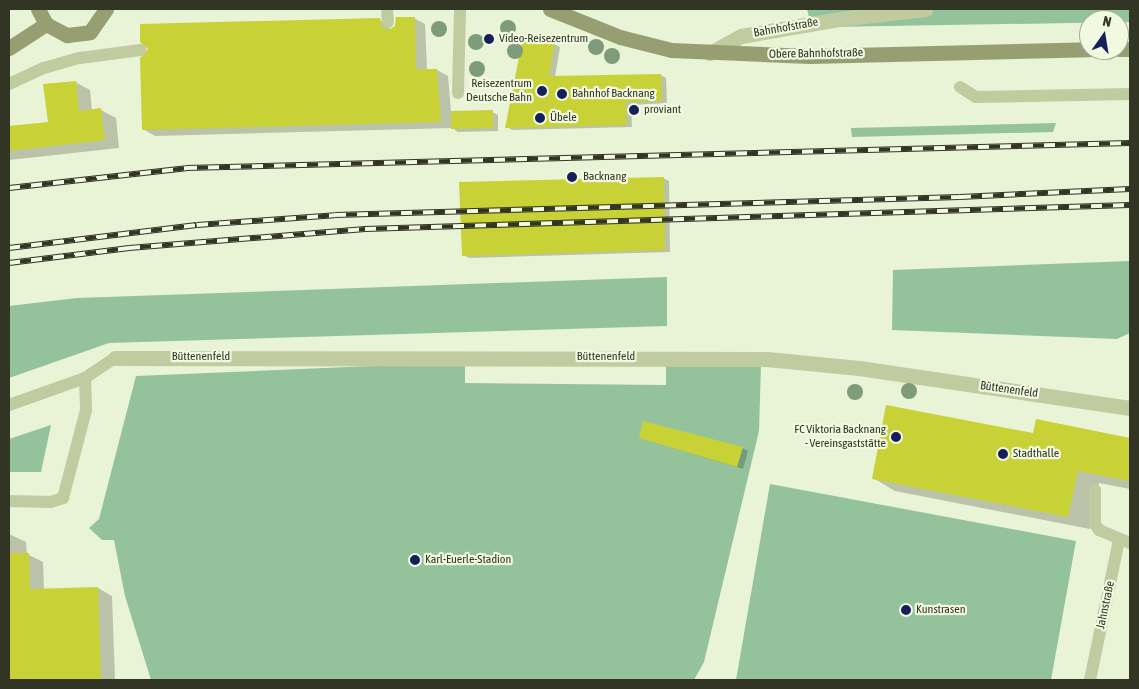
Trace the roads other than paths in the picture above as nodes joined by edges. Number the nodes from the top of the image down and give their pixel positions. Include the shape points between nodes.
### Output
1 (38, 9) edge
2 (106, 9) edge
3 (387, 9) edge
4 (460, 9) edge
5 (550, 9) edge
6 (925, 9) edge
7 (388, 22) dead end
8 (46, 24) junction
9 (9, 48) edge
10 (1079, 48) edge
11 (140, 50) dead end
12 (710, 53) junction
13 (9, 84) edge
14 (960, 87) dead end
15 (458, 93) dead end
16 (1130, 94) edge
17 (115, 358) joint
18 (85, 378) junction
19 (9, 404) edge
20 (1130, 408) edge
21 (1095, 490) dead end
22 (9, 501) edge
23 (1125, 542) edge
24 (1090, 680) edge

1 - 8 street
2 - 8 street via 90,32 79,35 67,35
3 - 7 lane
4 - 15 lane
5 - 12 street, Obere Bahnhofstraße via 647,46
6 - 12 street, Bahnhofstraße via 839,19 741,36
8 - 9 street
10 - 12 street, Obere Bahnhofstraße via 808,56
11 - 13 lane via 80,58 44,68
14 - 16 lane via 976,96 1030,101
17 - 18 lane, Büttenenfeld
17 - 20 street, Büttenenfeld via 767,359 859,368
18 - 19 lane, Büttenenfeld
18 - 22 lane via 86,410 63,498 51,502
21 - 23 lane via 1095,524 1103,533
23 - 24 lane, Jahnstraße

